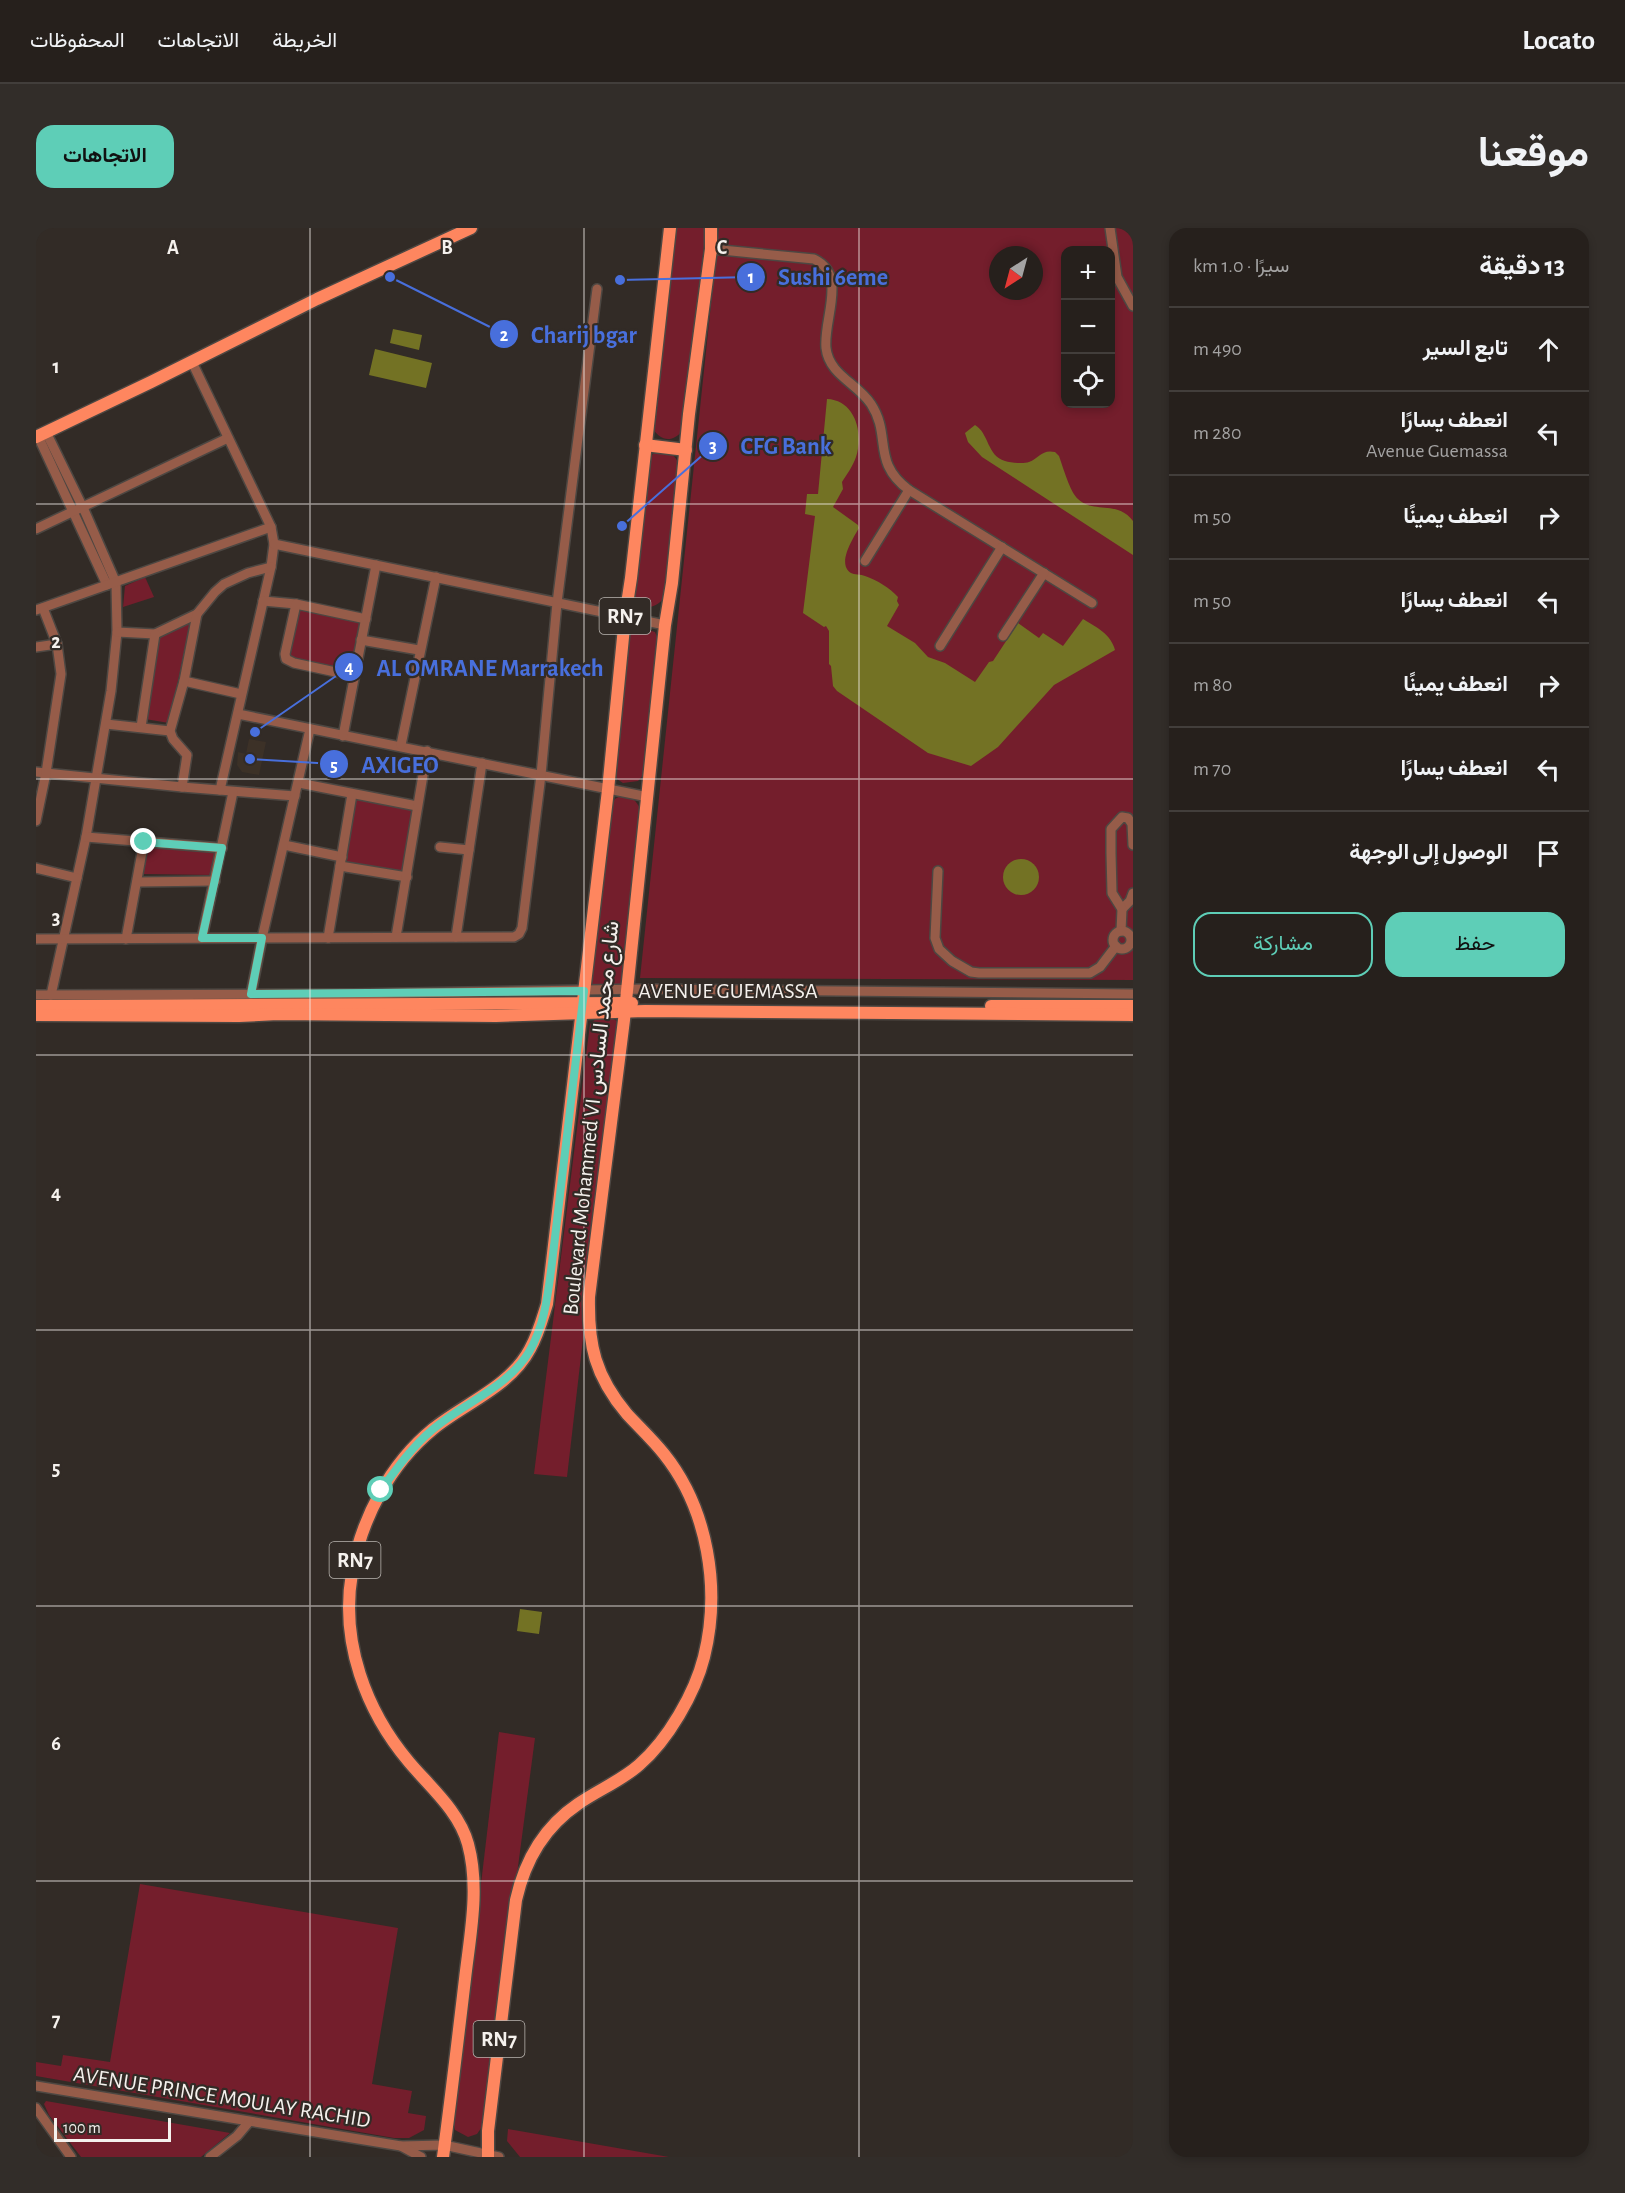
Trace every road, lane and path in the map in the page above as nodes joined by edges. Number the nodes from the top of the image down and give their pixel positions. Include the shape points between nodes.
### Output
1 (471, 228) edge
2 (670, 228) edge
3 (711, 228) edge
4 (1110, 228) edge
5 (711, 249) junction
6 (597, 289) dead end
7 (1133, 306) edge
8 (192, 362) junction
9 (40, 435) edge
10 (228, 438) junction
11 (645, 445) junction
12 (686, 450) junction
13 (909, 490) junction
14 (78, 508) junction
15 (271, 527) junction
16 (36, 529) edge
17 (274, 544) junction
18 (1002, 547) junction
19 (865, 561) dead end
20 (376, 565) junction
21 (271, 567) junction
22 (1044, 573) junction
23 (436, 577) junction
24 (111, 584) junction
25 (263, 601) junction
26 (557, 603) junction
27 (1092, 603) dead end
28 (296, 604) junction
29 (40, 609) edge
30 (197, 614) junction
31 (625, 617) junction
32 (366, 619) junction
33 (665, 625) junction
34 (117, 632) junction
35 (155, 634) junction
36 (1004, 636) dead end
37 (361, 640) junction
38 (57, 644) junction
39 (940, 646) dead end
40 (36, 647) edge
41 (419, 650) junction
42 (354, 676) junction
43 (184, 681) junction
44 (242, 694) junction
45 (238, 714) junction
46 (106, 724) junction
47 (141, 727) junction
48 (310, 729) junction
49 (170, 731) junction
50 (343, 736) junction
51 (401, 745) junction
52 (427, 751) junction
53 (482, 763) junction
54 (41, 773) edge
55 (541, 775) junction
56 (95, 779) junction
57 (299, 783) junction
58 (182, 788) junction
59 (220, 790) junction
60 (608, 790) junction
61 (233, 792) junction
62 (352, 794) junction
63 (295, 796) junction
64 (648, 797) junction
65 (417, 806) junction
66 (36, 821) edge
67 (86, 837) junction
68 (144, 842) junction
69 (284, 845) junction
70 (1133, 845) edge
71 (222, 848) junction
72 (440, 848) dead end
73 (469, 850) junction
74 (341, 861) junction
75 (36, 868) edge
76 (938, 871) dead end
77 (407, 877) junction
78 (77, 878) junction
79 (215, 881) junction
80 (137, 882) junction
81 (1133, 892) edge
82 (1122, 909) junction
83 (1121, 931) junction
84 (396, 937) junction
85 (456, 937) junction
86 (202, 938) junction
87 (262, 938) junction
88 (328, 938) junction
89 (36, 939) edge
90 (62, 939) junction
91 (126, 939) junction
92 (1116, 946) junction
93 (1131, 946) edge
94 (627, 990) junction
95 (1133, 993) edge
96 (51, 994) junction
97 (251, 994) junction
98 (36, 995) edge
99 (583, 1002) junction
100 (36, 1006) edge
101 (1133, 1006) edge
102 (625, 1008) junction
103 (36, 1015) edge
104 (1133, 1015) edge
105 (36, 2086) edge
106 (36, 2108) edge
107 (249, 2123) junction
108 (401, 2146) junction
109 (443, 2151) edge
110 (492, 2156) edge
111 (70, 2157) edge
112 (210, 2157) edge
113 (421, 2157) edge

1 - 8 main road
2 - 11 main road, Boulevard Mohammed VI شارع محمد السادس / RN7
3 - 5 main road, Boulevard Mohammed VI شارع محمد السادس / RN7
4 - 7 street via 1117,277
5 - 12 main road, Boulevard Mohammed VI شارع محمد السادس / RN7
5 - 13 street via 823,263 832,287 827,355 833,367 872,405 886,463
6 - 26 street
8 - 9 main road
8 - 10 street
9 - 14 street
10 - 14 street
10 - 15 street
11 - 12 main road
11 - 31 main road, Boulevard Mohammed VI شارع محمد السادس / RN7
12 - 33 main road, Boulevard Mohammed VI شارع محمد السادس / RN7
13 - 18 street
13 - 19 street
14 - 16 street
14 - 24 street
15 - 17 street
15 - 24 street
17 - 20 street
17 - 21 street
18 - 22 street
18 - 39 street
20 - 23 street
20 - 32 street
21 - 25 street
21 - 30 street via 224,584
22 - 27 street
22 - 36 street
23 - 26 street
23 - 41 street
24 - 29 street
24 - 34 street
25 - 28 street
25 - 44 street
26 - 31 street
26 - 55 street
28 - 32 street
28 - 42 street via 286,659
29 - 38 street
30 - 35 street
30 - 43 street
31 - 33 street
31 - 60 main road, Boulevard Mohammed VI شارع محمد السادس / RN7
32 - 37 street
33 - 64 main road, Boulevard Mohammed VI شارع محمد السادس / RN7
34 - 35 street
34 - 46 street
35 - 47 street
37 - 41 street
37 - 42 street
38 - 40 street
38 - 54 street via 61,674
41 - 51 street
42 - 50 street
43 - 44 street
43 - 49 street
44 - 45 street
45 - 48 street
45 - 59 street
46 - 47 street
46 - 56 street
47 - 49 street
48 - 50 street
48 - 57 street
49 - 58 street via 187,755
50 - 51 street
51 - 52 street
52 - 53 street
52 - 65 street
53 - 55 street
53 - 73 street
54 - 56 street
54 - 66 street
55 - 60 street
55 - 85 street via 519,934
56 - 58 street
56 - 67 street
57 - 62 street
57 - 63 street
58 - 59 street
59 - 61 street
60 - 64 street
60 - 99 main road, Boulevard Mohammed VI شارع محمد السادس / RN7
61 - 63 street
61 - 71 street
62 - 65 street
62 - 74 street
63 - 69 street
64 - 94 main road, Boulevard Mohammed VI شارع محمد السادس / RN7
65 - 77 street
67 - 68 street
67 - 78 street
68 - 71 street
68 - 80 street
69 - 74 street
69 - 87 street
70 - 82 street via 1131,821 1120,818 1111,829 1110,853 1112,892
71 - 79 street
72 - 73 street
73 - 85 street
74 - 77 street
74 - 88 street
75 - 78 street
76 - 92 street via 936,944 943,954 971,972 1090,973 1100,968
77 - 84 street
78 - 90 street
79 - 80 street
79 - 86 street
80 - 91 street
81 - 82 street
82 - 83 street
83 - 92 street via 1113,937
83 - 93 street via 1128,934
84 - 85 street
84 - 88 street
86 - 87 street
86 - 91 street
87 - 88 street
87 - 97 street
89 - 90 street
90 - 91 street
90 - 96 street
92 - 93 street
94 - 95 street, AVENUE GUEMASSA
94 - 99 street, AVENUE GUEMASSA
94 - 102 main road, Boulevard Mohammed VI شارع محمد السادس / RN7
96 - 97 street, AVENUE GUEMASSA
96 - 98 street, AVENUE GUEMASSA
97 - 99 street, AVENUE GUEMASSA
99 - 100 main road, AVENUE GUEMASSA
99 - 102 main road, AVENUE GUEMASSA
99 - 103 main road, AVENUE GUEMASSA via 496,1016
99 - 109 main road, Boulevard Mohammed VI شارع محمد السادس / RN7 via 552,1263 539,1330 519,1366 432,1429 402,1460 369,1514 351,1574 351,1632 366,1695 394,1742 454,1815 467,1840 473,1864 469,1946
101 - 102 main road, AVENUE GUEMASSA
102 - 104 main road, AVENUE GUEMASSA
102 - 110 main road, Boulevard Mohammed VI شارع محمد السادس / RN7 via 589,1297 590,1341 597,1366 615,1399 665,1454 688,1495 704,1536 711,1605 704,1659 670,1729 640,1764 556,1821 520,1878 488,2131
105 - 107 street, AVENUE PRINCE MOULAY RACHID
106 - 111 street
107 - 108 street, AVENUE PRINCE MOULAY RACHID
107 - 112 street
108 - 109 street, AVENUE PRINCE MOULAY RACHID
108 - 113 street, AVENUE PRINCE MOULAY RACHID
109 - 110 street, AVENUE PRINCE MOULAY RACHID

